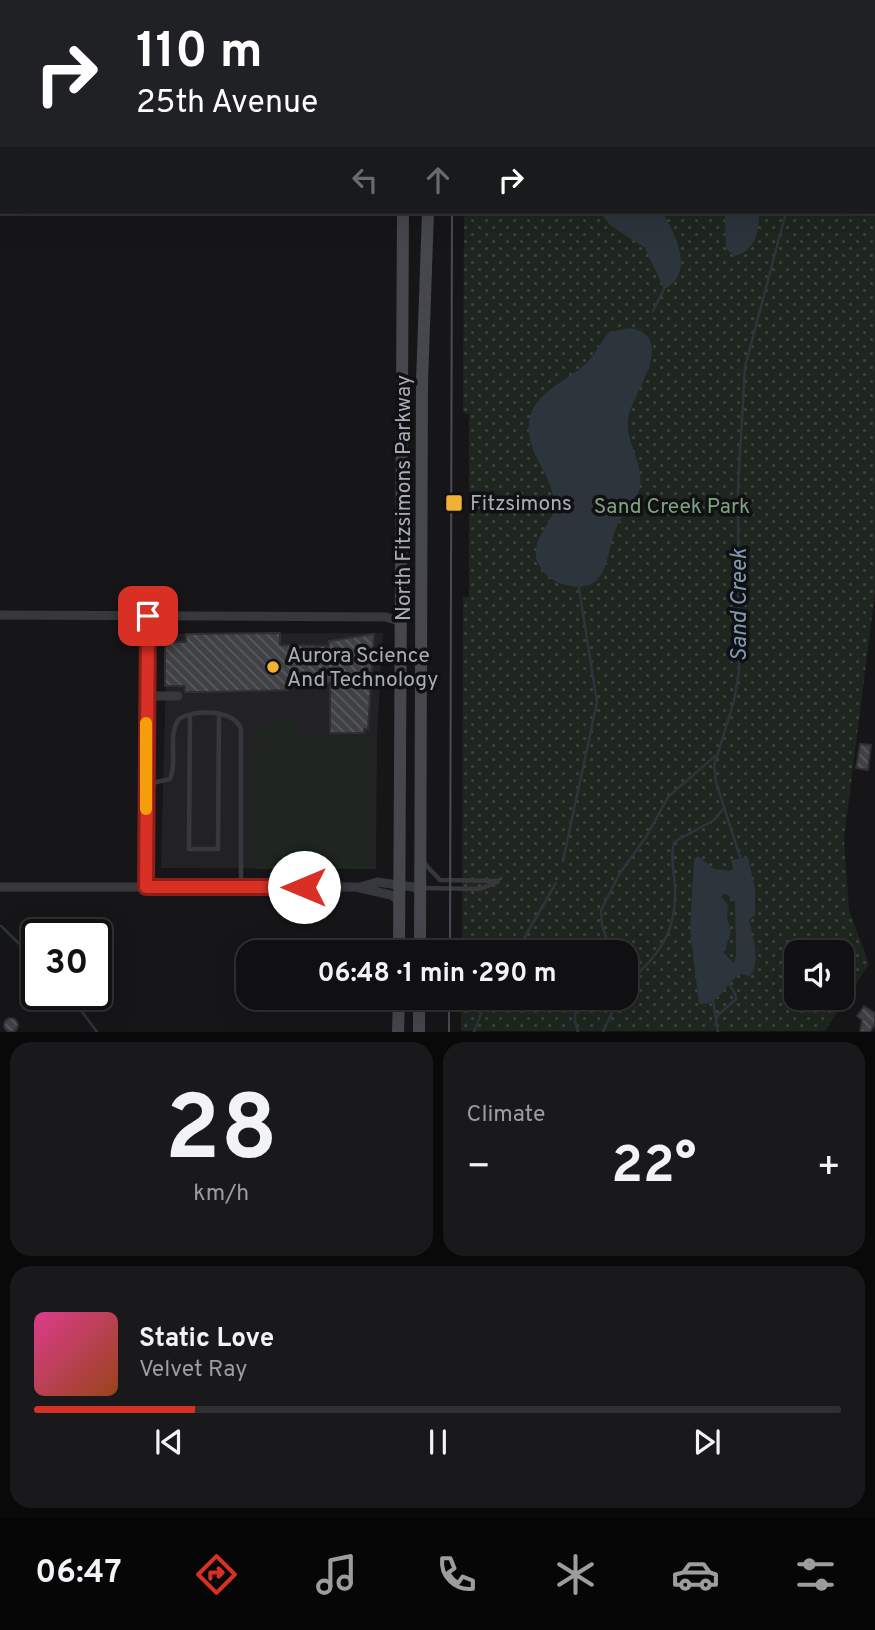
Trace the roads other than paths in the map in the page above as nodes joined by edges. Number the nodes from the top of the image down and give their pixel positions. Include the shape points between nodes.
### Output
1 (403, 214) edge
2 (428, 214) edge
3 (0, 615) edge
4 (148, 616) junction
5 (401, 622) junction
6 (146, 696) junction
7 (178, 696) dead end
8 (190, 715) junction
9 (219, 715) junction
10 (146, 784) junction
11 (421, 858) junction
12 (399, 884) junction
13 (0, 887) edge
14 (146, 887) junction
15 (241, 887) junction
16 (357, 888) junction
17 (420, 888) junction
18 (399, 901) junction
19 (399, 940) edge
20 (420, 940) edge
21 (399, 1010) edge
22 (419, 1010) edge
23 (398, 1031) edge
24 (419, 1031) edge

1 - 5 main road, North Fitzsimons Parkway
2 - 11 main road, North Fitzsimons Parkway via 422,382
3 - 4 street
4 - 5 street via 386,617
4 - 6 street
5 - 12 main road, North Fitzsimons Parkway
6 - 7 street
6 - 10 street
8 - 9 lane
8 - 9 lane via 189,849 218,849
8 - 10 lane via 174,725 175,768 170,779
9 - 15 lane via 231,715 241,729
10 - 14 street
11 - 17 main road, North Fitzsimons Parkway
11 - 17 lane via 440,880 498,881 480,890
12 - 16 street via 377,882
12 - 17 street
12 - 18 main road, North Fitzsimons Parkway
13 - 14 street
14 - 15 street
15 - 16 street
16 - 18 street via 391,894
17 - 20 main road, North Fitzsimons Parkway
18 - 19 main road, North Fitzsimons Parkway
21 - 23 main road
22 - 24 main road

